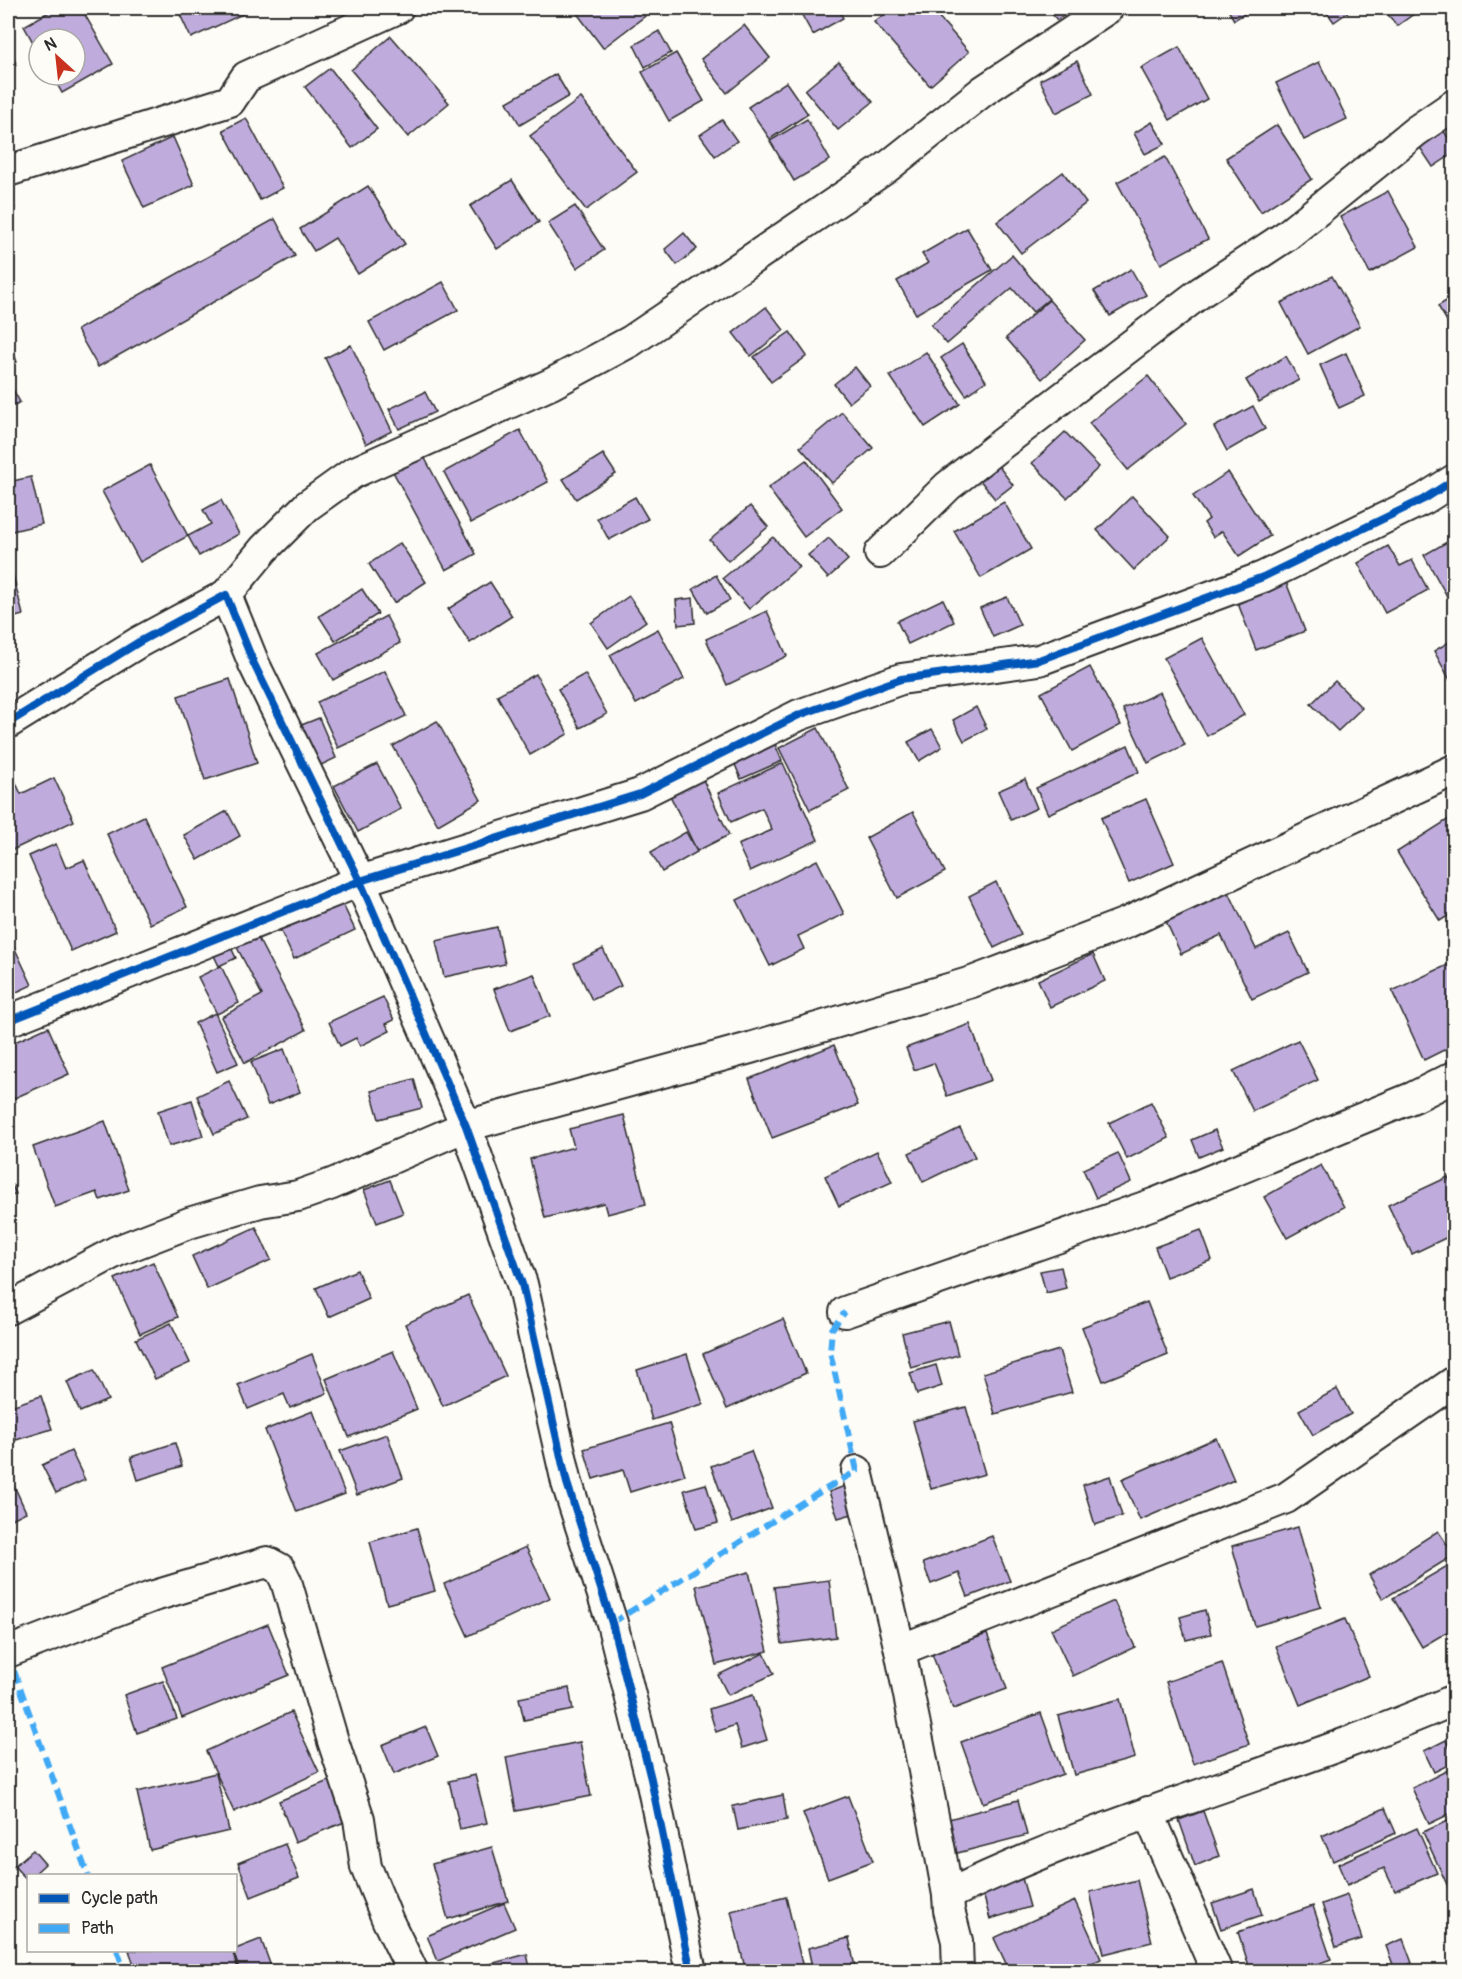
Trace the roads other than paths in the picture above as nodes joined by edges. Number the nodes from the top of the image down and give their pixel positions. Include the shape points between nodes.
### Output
1 (399, 8) edge
2 (1108, 8) edge
3 (1455, 105) edge
4 (8, 171) edge
5 (1455, 480) edge
6 (880, 553) dead end
7 (226, 595) junction
8 (8, 723) edge
9 (1455, 770) edge
10 (360, 881) junction
11 (8, 1021) edge
12 (1455, 1077) edge
13 (466, 1126) junction
14 (8, 1308) edge
15 (846, 1312) dead end
16 (1455, 1382) edge
17 (857, 1471) dead end
18 (900, 1650) junction
19 (8, 1652) edge
20 (1455, 1700) edge
21 (1148, 1812) junction
22 (948, 1894) junction
23 (413, 1971) edge
24 (691, 1971) edge
25 (958, 1971) edge
26 (1217, 1971) edge

1 - 4 street via 246,77 230,101
2 - 7 street via 983,91 886,168 632,341 551,384 353,473 307,506
3 - 6 street via 1416,131 1286,236 1200,292 994,449 948,486
5 - 10 street via 1424,500 1263,577 1050,656 901,679 799,715 640,794
7 - 8 street via 139,642
7 - 10 street via 254,664
9 - 13 street via 1126,923 972,982
10 - 11 street
10 - 13 street
12 - 15 street via 1156,1203
13 - 14 street via 332,1184 189,1223 117,1251
13 - 24 street via 522,1284 567,1483 612,1623 651,1779
16 - 18 street via 1286,1498
17 - 18 street
18 - 22 street
19 - 23 street via 151,1597 267,1562 280,1569 359,1819 366,1867
20 - 21 street
21 - 22 street
21 - 26 street
22 - 25 street

